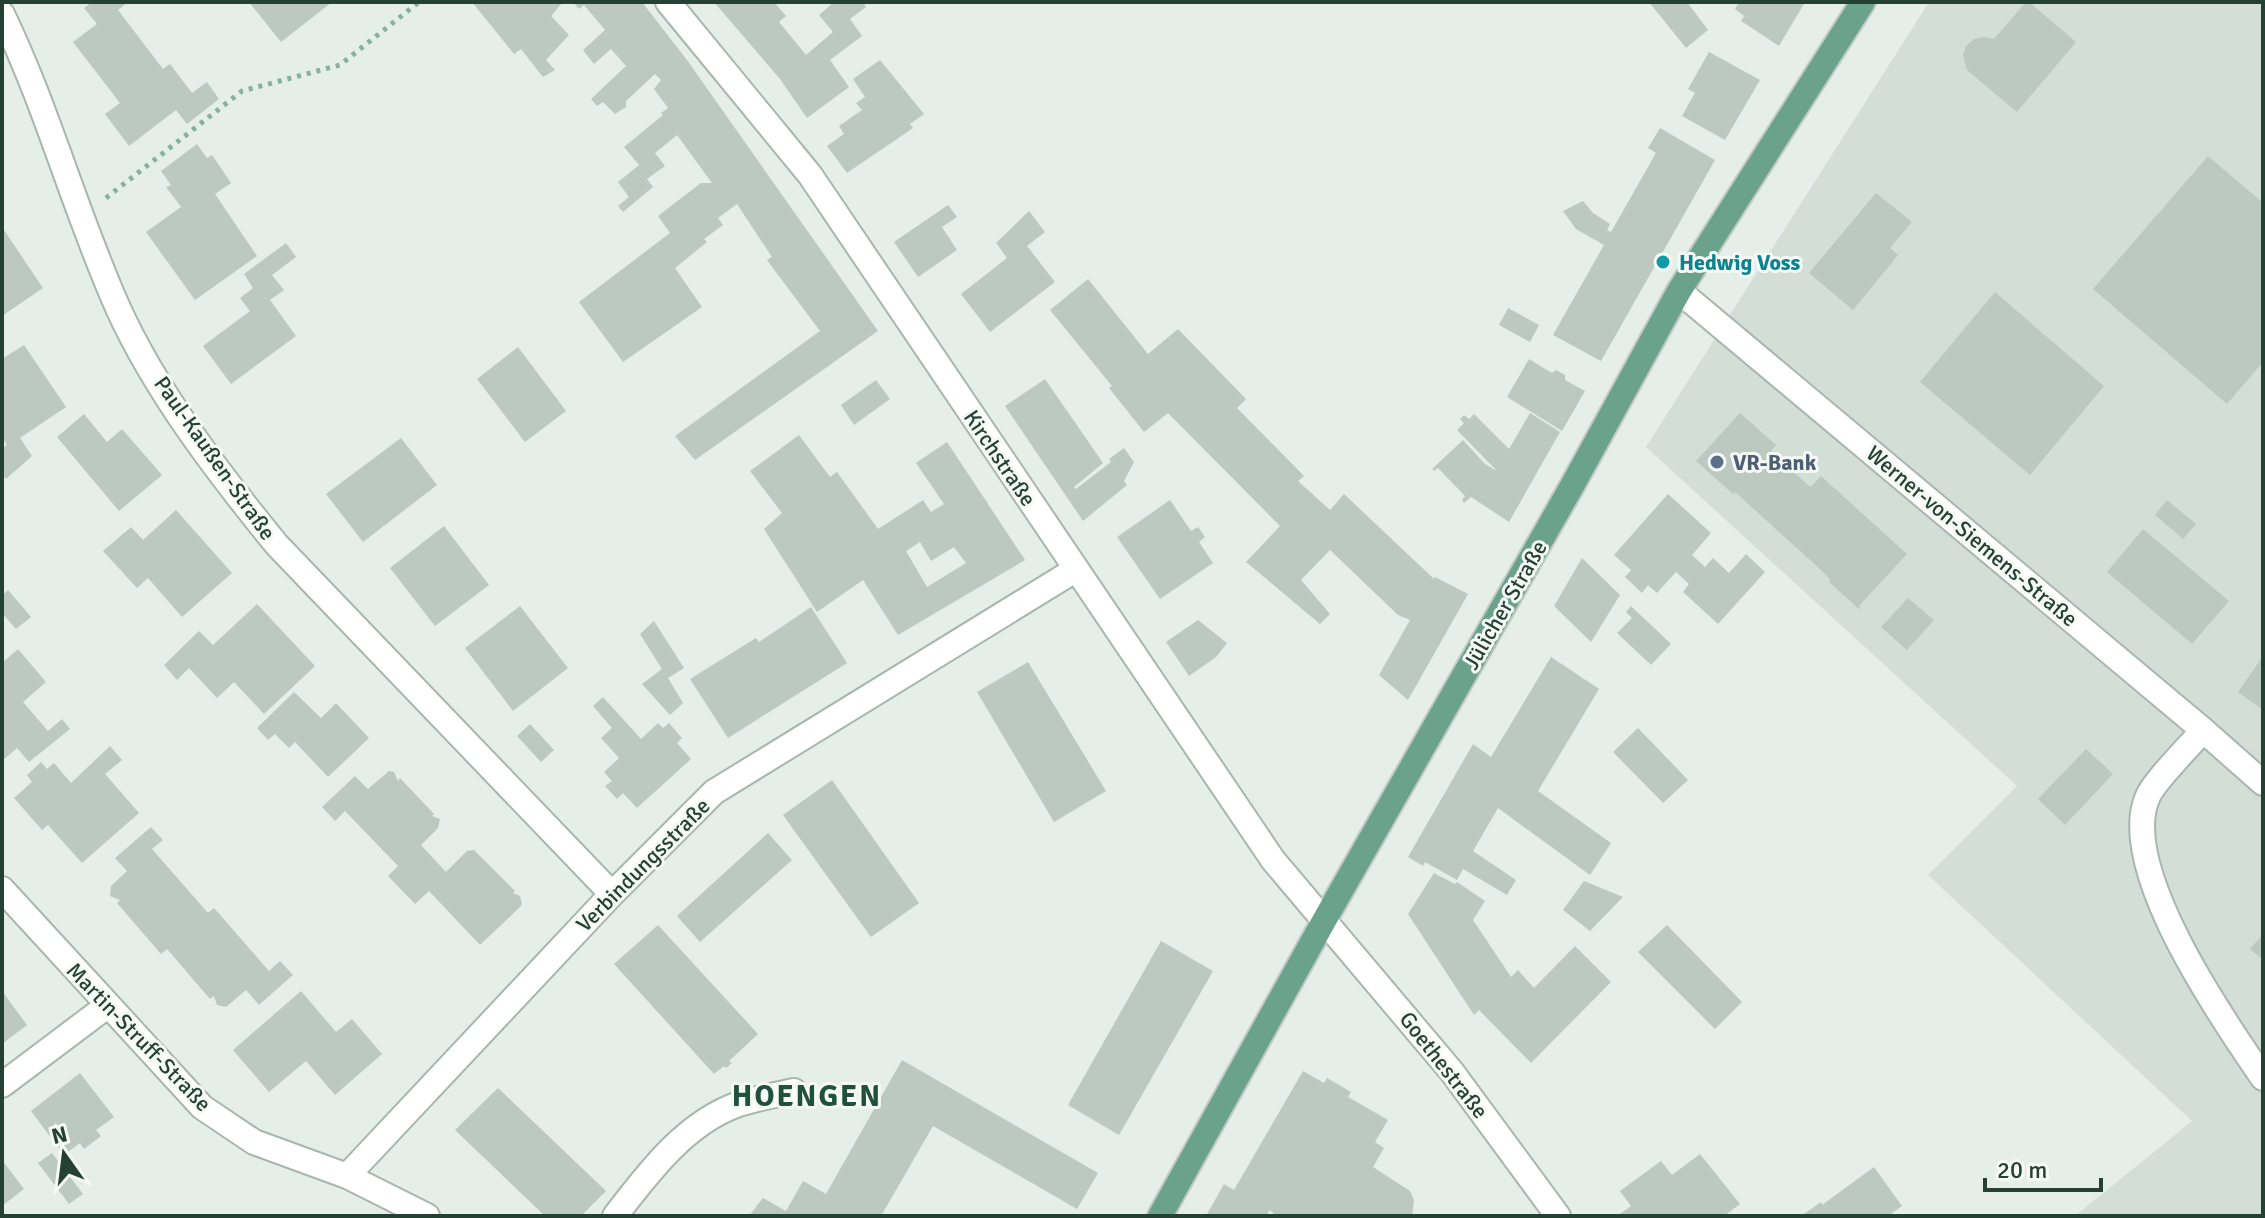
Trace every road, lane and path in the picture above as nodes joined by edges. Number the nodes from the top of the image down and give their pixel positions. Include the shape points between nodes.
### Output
1 (419, 2) edge
2 (668, 2) edge
3 (1863, 2) edge
4 (2, 14) edge
5 (80, 218) junction
6 (1679, 291) junction
7 (1075, 570) junction
8 (2203, 730) junction
9 (2263, 783) edge
10 (2, 889) edge
11 (612, 894) junction
12 (1325, 919) junction
13 (107, 1006) junction
14 (2263, 1078) edge
15 (2, 1085) edge
16 (794, 1091) dead end
17 (347, 1176) junction
18 (427, 1216) edge
19 (615, 1216) edge
20 (1160, 1216) edge
21 (1558, 1216) edge

1 - 5 path via 340,65 242,91
2 - 7 street, Kirchstraße via 810,175
3 - 6 main road, Jülicher Straße
4 - 5 street, Paul-Kaußen-Straße
5 - 11 street, Paul-Kaußen-Straße via 119,311 165,393 229,485 277,545
6 - 8 street, Werner-von-Siemens-Straße
6 - 12 main road, Jülicher Straße
7 - 11 street, Verbindungsstraße via 714,792
7 - 12 street, Kirchstraße via 1273,860
8 - 9 street, Werner-von-Siemens-Straße
8 - 14 street via 2148,795 2141,828 2153,883 2187,959
10 - 13 street, Martin-Struff-Straße
11 - 17 street, Verbindungsstraße
12 - 20 main road, Jülicher Straße
12 - 21 street, Goethestraße via 1452,1072
13 - 15 street
13 - 17 street, Martin-Struff-Straße via 202,1107 254,1142
16 - 19 street via 738,1104 695,1127
17 - 18 street, Martin-Struff-Straße

